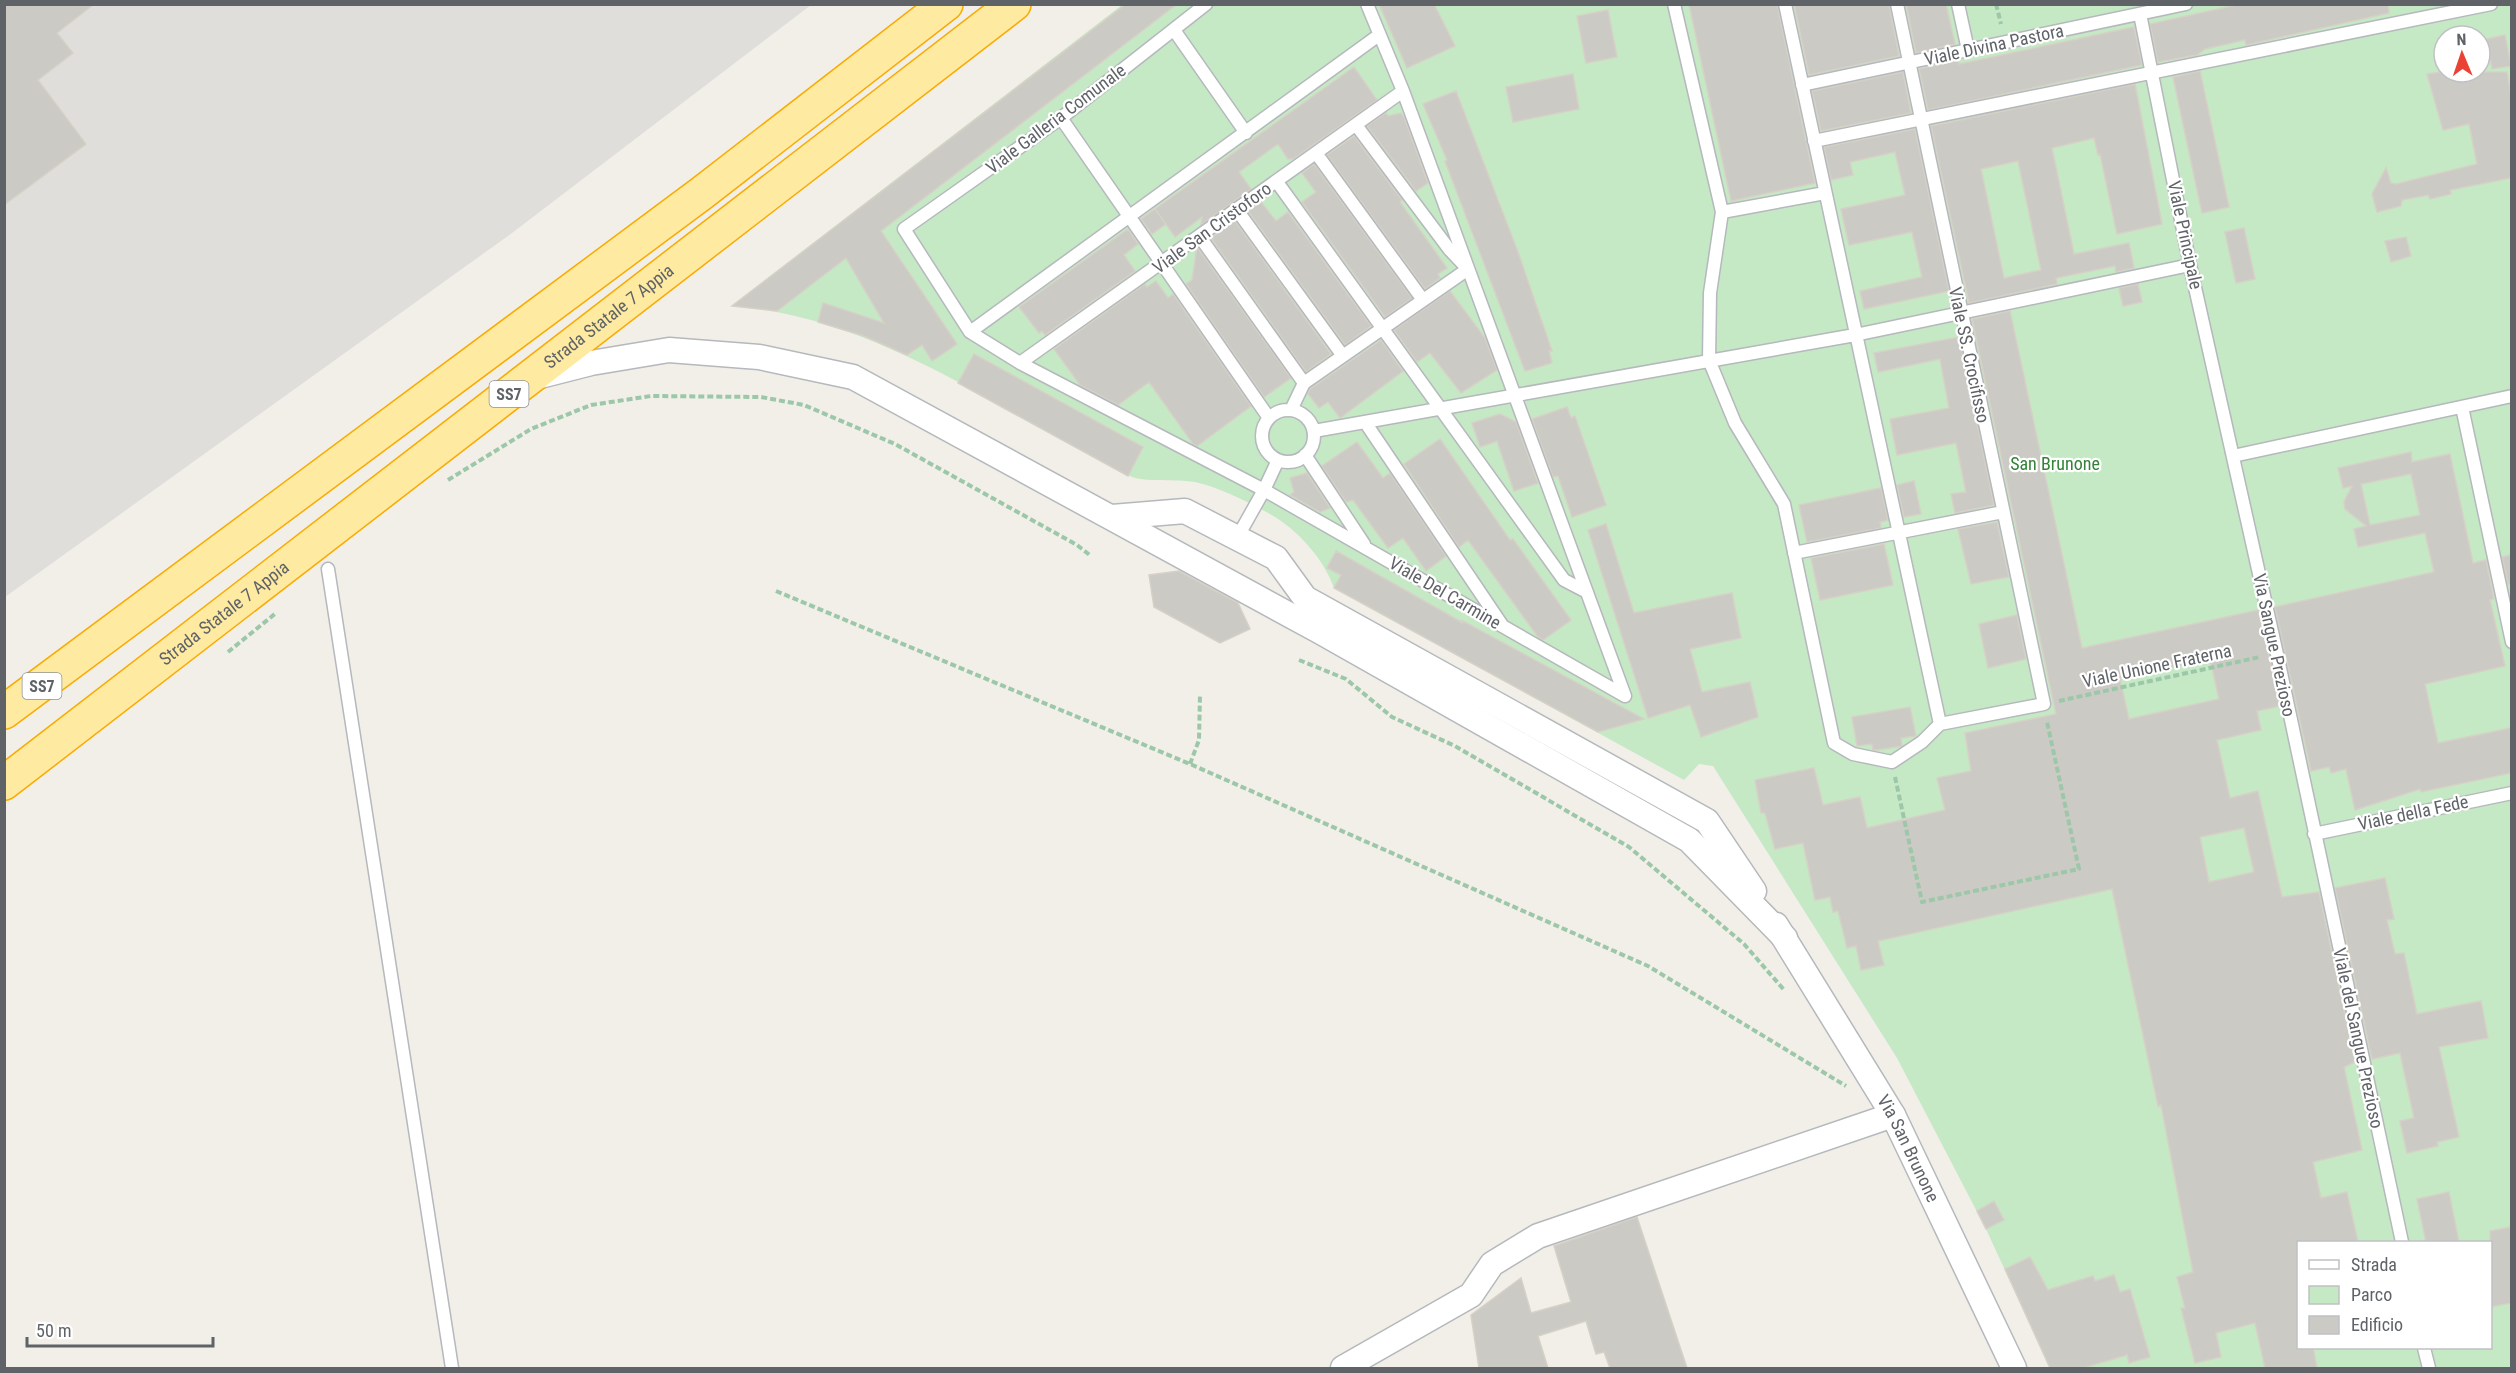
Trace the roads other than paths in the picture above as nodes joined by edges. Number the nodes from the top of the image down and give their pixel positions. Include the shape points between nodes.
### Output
1 (946, 4) edge
2 (1014, 4) edge
3 (1206, 4) edge
4 (1367, 4) edge
5 (1674, 4) edge
6 (1785, 4) edge
7 (1897, 4) edge
8 (1958, 4) edge
9 (2186, 4) edge
10 (2491, 4) edge
11 (2140, 14) junction
12 (1174, 30) junction
13 (1379, 35) junction
14 (1968, 50) junction
15 (1910, 63) junction
16 (2151, 72) junction
17 (1802, 85) junction
18 (1402, 91) junction
19 (1061, 118) junction
20 (1921, 119) junction
21 (1356, 124) junction
22 (1246, 133) junction
23 (1814, 141) junction
24 (1316, 153) junction
25 (1277, 182) junction
26 (1825, 193) junction
27 (1237, 210) junction
28 (1722, 212) junction
29 (1129, 218) junction
30 (1200, 237) junction
31 (1161, 265) junction
32 (2190, 265) junction
33 (1468, 269) junction
34 (1423, 300) junction
35 (1960, 313) junction
36 (1383, 328) junction
37 (970, 332) junction
38 (1856, 334) junction
39 (1343, 356) junction
40 (1709, 360) junction
41 (1020, 363) junction
42 (528, 379) junction
43 (1304, 383) junction
44 (1514, 395) junction
45 (2511, 396) edge
46 (2462, 406) junction
47 (1440, 408) junction
48 (1291, 410) junction
49 (1269, 418) junction
50 (1365, 422) junction
51 (1314, 430) junction
52 (1305, 455) junction
53 (2233, 456) junction
54 (1278, 460) junction
55 (1264, 490) junction
56 (2003, 512) junction
57 (1113, 517) junction
58 (1898, 534) junction
59 (1237, 538) junction
60 (1366, 547) junction
61 (1794, 553) junction
62 (328, 569) dead end
63 (1587, 592) junction
64 (1504, 628) junction
65 (2511, 642) edge
66 (79, 659) junction
67 (4, 699) edge
68 (4, 712) edge
69 (1940, 724) junction
70 (4, 783) edge
71 (2511, 793) edge
72 (2314, 834) junction
73 (1785, 938) junction
74 (1893, 1115) junction
75 (2402, 1241) edge
76 (2424, 1349) edge
77 (452, 1368) edge
78 (1343, 1368) edge
79 (2014, 1368) edge
80 (2429, 1368) edge

1 - 66 highway, SS7
2 - 42 highway, Strada Statale 7 Appia / SS7
3 - 12 lane, Viale Galleria Comunale
4 - 13 lane
5 - 28 lane
6 - 17 lane
7 - 15 lane, Viale SS. Crocifisso
8 - 14 lane
9 - 11 lane, Viale Divina Pastora
10 - 16 lane
11 - 14 lane, Viale Divina Pastora
11 - 16 lane, Viale Principale
12 - 19 lane, Viale Galleria Comunale
12 - 22 lane
13 - 18 lane
13 - 22 lane
14 - 15 lane, Viale Divina Pastora
15 - 17 lane, Viale Divina Pastora
15 - 20 lane, Viale SS. Crocifisso
16 - 20 lane
16 - 32 lane, Viale Principale
17 - 23 lane
18 - 21 lane, Viale San Cristoforo
18 - 33 lane
19 - 29 lane
19 - 37 lane, Viale Galleria Comunale via 904,229
20 - 23 lane
20 - 35 lane, Viale SS. Crocifisso
21 - 24 lane, Viale San Cristoforo
21 - 33 lane
22 - 29 lane
23 - 26 lane
24 - 25 lane, Viale San Cristoforo
24 - 34 lane
25 - 27 lane, Viale San Cristoforo
25 - 36 lane
26 - 28 lane
26 - 38 lane
27 - 30 lane, Viale San Cristoforo
27 - 39 lane
28 - 40 lane via 1710,293
29 - 31 lane
29 - 37 lane
30 - 31 lane, Viale San Cristoforo
30 - 43 lane
31 - 41 lane, Viale San Cristoforo
31 - 49 lane
32 - 35 lane
32 - 53 lane, Viale Principale
33 - 34 lane
33 - 44 lane
34 - 36 lane
35 - 38 lane
35 - 56 lane, Viale SS. Crocifisso
36 - 39 lane
36 - 47 lane
37 - 41 lane, Viale Del Carmine
38 - 40 lane
38 - 58 lane
39 - 43 lane
40 - 44 lane
40 - 61 lane via 1735,423 1784,504
41 - 55 lane, Viale Del Carmine
42 - 57 street via 669,350 759,357 853,377
42 - 70 highway, Strada Statale 7 Appia / SS7
43 - 48 lane
44 - 47 lane
44 - 63 lane
45 - 46 lane
46 - 53 lane
46 - 65 lane
47 - 50 lane
47 - 63 lane via 1564,580
48 - 49 lane
48 - 51 lane via 1306,417
49 - 54 lane via 1263,441
50 - 51 lane
50 - 64 lane
51 - 52 lane via 1313,444
52 - 54 lane via 1292,462
52 - 60 lane
53 - 72 lane, Via Sangue Prezioso
54 - 55 lane
55 - 59 lane
55 - 60 lane, Viale Del Carmine
56 - 58 lane
56 - 69 lane, Viale SS. Crocifisso via 2044,704
57 - 59 street via 1185,511
57 - 73 street via 1689,840
58 - 61 lane
58 - 69 lane
59 - 73 street via 1276,558 1305,598 1707,821
60 - 64 lane, Viale Del Carmine
61 - 69 lane via 1834,742 1853,754 1892,762
62 - 77 lane
63 - 64 lane, Viale Del Carmine via 1625,696
66 - 67 highway
66 - 68 highway, SS7
71 - 72 lane, Viale della Fede
72 - 75 lane, Viale del Sangue Prezioso
73 - 74 street, Via San Brunone
74 - 78 street via 1538,1236 1492,1264 1471,1296
74 - 79 street, Via San Brunone
76 - 80 lane

